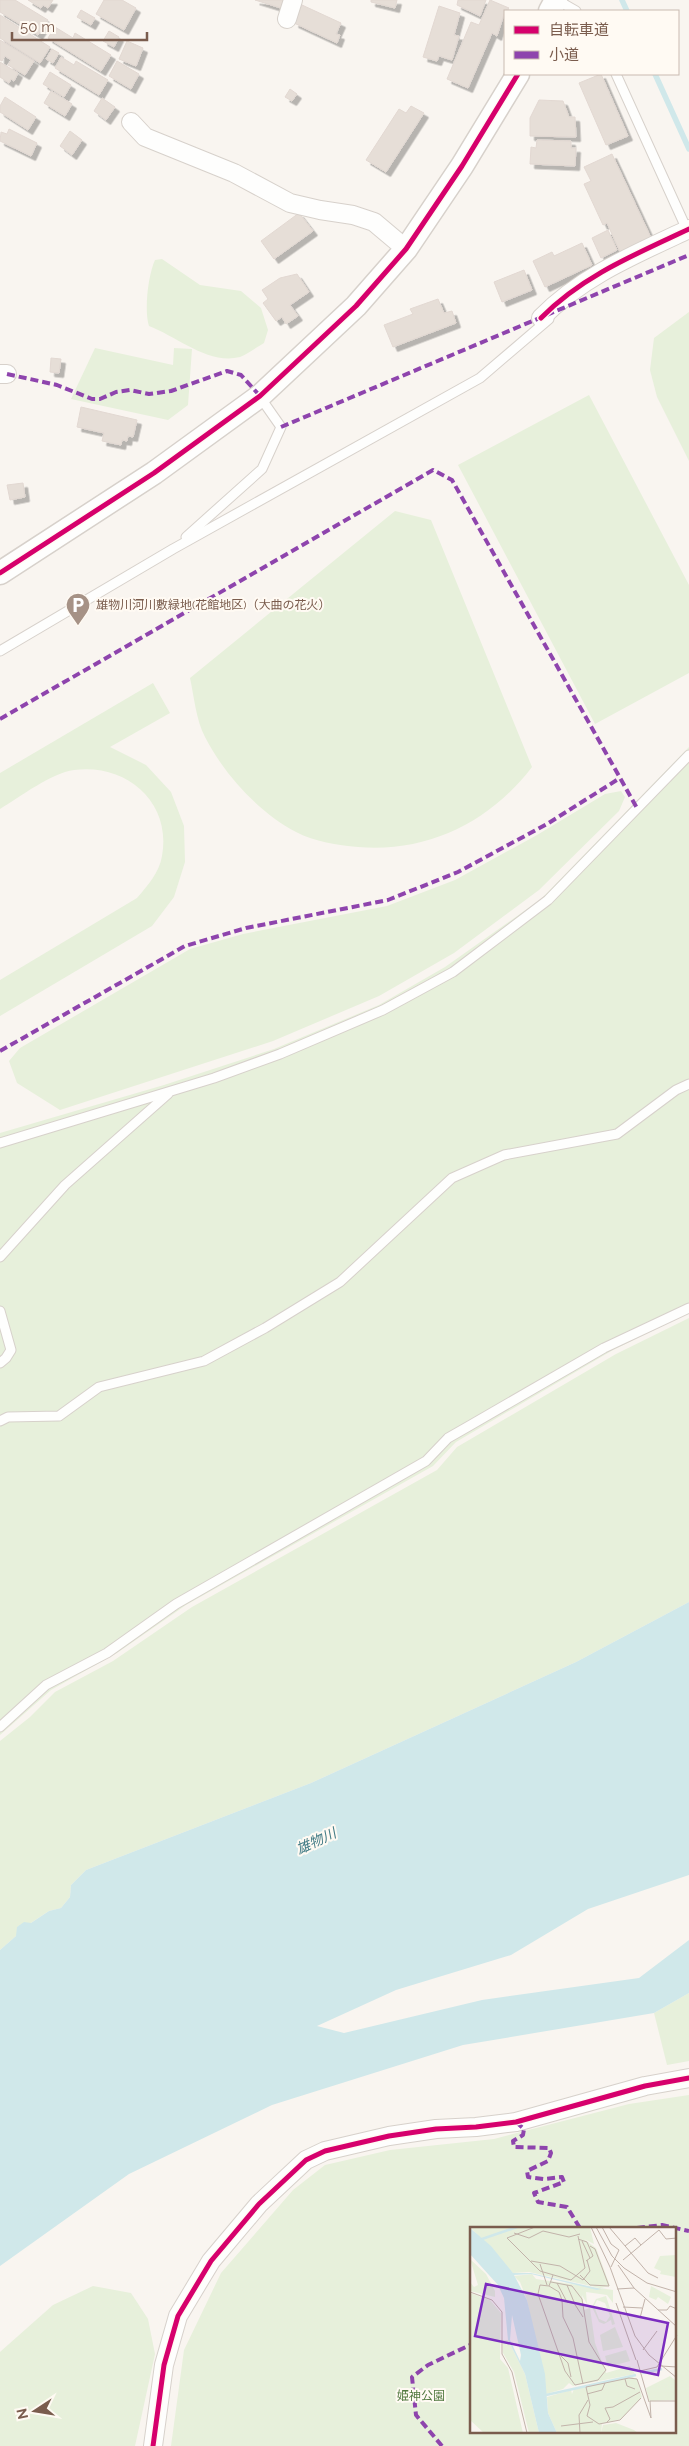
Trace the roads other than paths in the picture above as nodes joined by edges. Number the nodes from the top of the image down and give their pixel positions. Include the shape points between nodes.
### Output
1 (293, 0) edge
2 (557, 0) edge
3 (574, 10) edge
4 (287, 19) dead end
5 (517, 75) edge
6 (616, 75) edge
7 (131, 122) dead end
8 (688, 229) edge
9 (406, 249) junction
10 (558, 311) dead end
11 (541, 318) dead end
12 (260, 396) junction
13 (173, 549) junction
14 (0, 573) edge
15 (0, 651) edge
16 (689, 755) edge
17 (689, 1084) edge
18 (170, 1092) junction
19 (0, 1143) edge
20 (0, 1257) edge
21 (689, 1308) edge
22 (0, 1311) edge
23 (0, 1363) edge
24 (0, 1421) edge
25 (0, 1728) edge
26 (689, 2078) edge
27 (153, 2446) edge

1 - 4 street
2 - 3 lane
5 - 9 street
6 - 8 lane
7 - 9 street via 145,137 234,173 290,202 374,222
8 - 11 street via 600,272 560,298
9 - 12 street via 356,306
10 - 13 lane via 480,378
12 - 13 lane via 281,428 262,468
12 - 14 street via 154,473
13 - 15 lane
16 - 18 lane via 548,900 453,972 383,1010 280,1054
17 - 24 lane via 617,1134 504,1155 452,1178 340,1282 204,1361 99,1387 58,1416 8,1417
18 - 19 lane
18 - 20 lane via 65,1185
21 - 25 lane via 604,1348 448,1438 426,1461 176,1604 107,1652 46,1685
22 - 23 lane via 11,1350
26 - 27 street via 645,2086 516,2122 436,2128 389,2136 324,2151 306,2160 259,2204 211,2261 178,2316 164,2365

